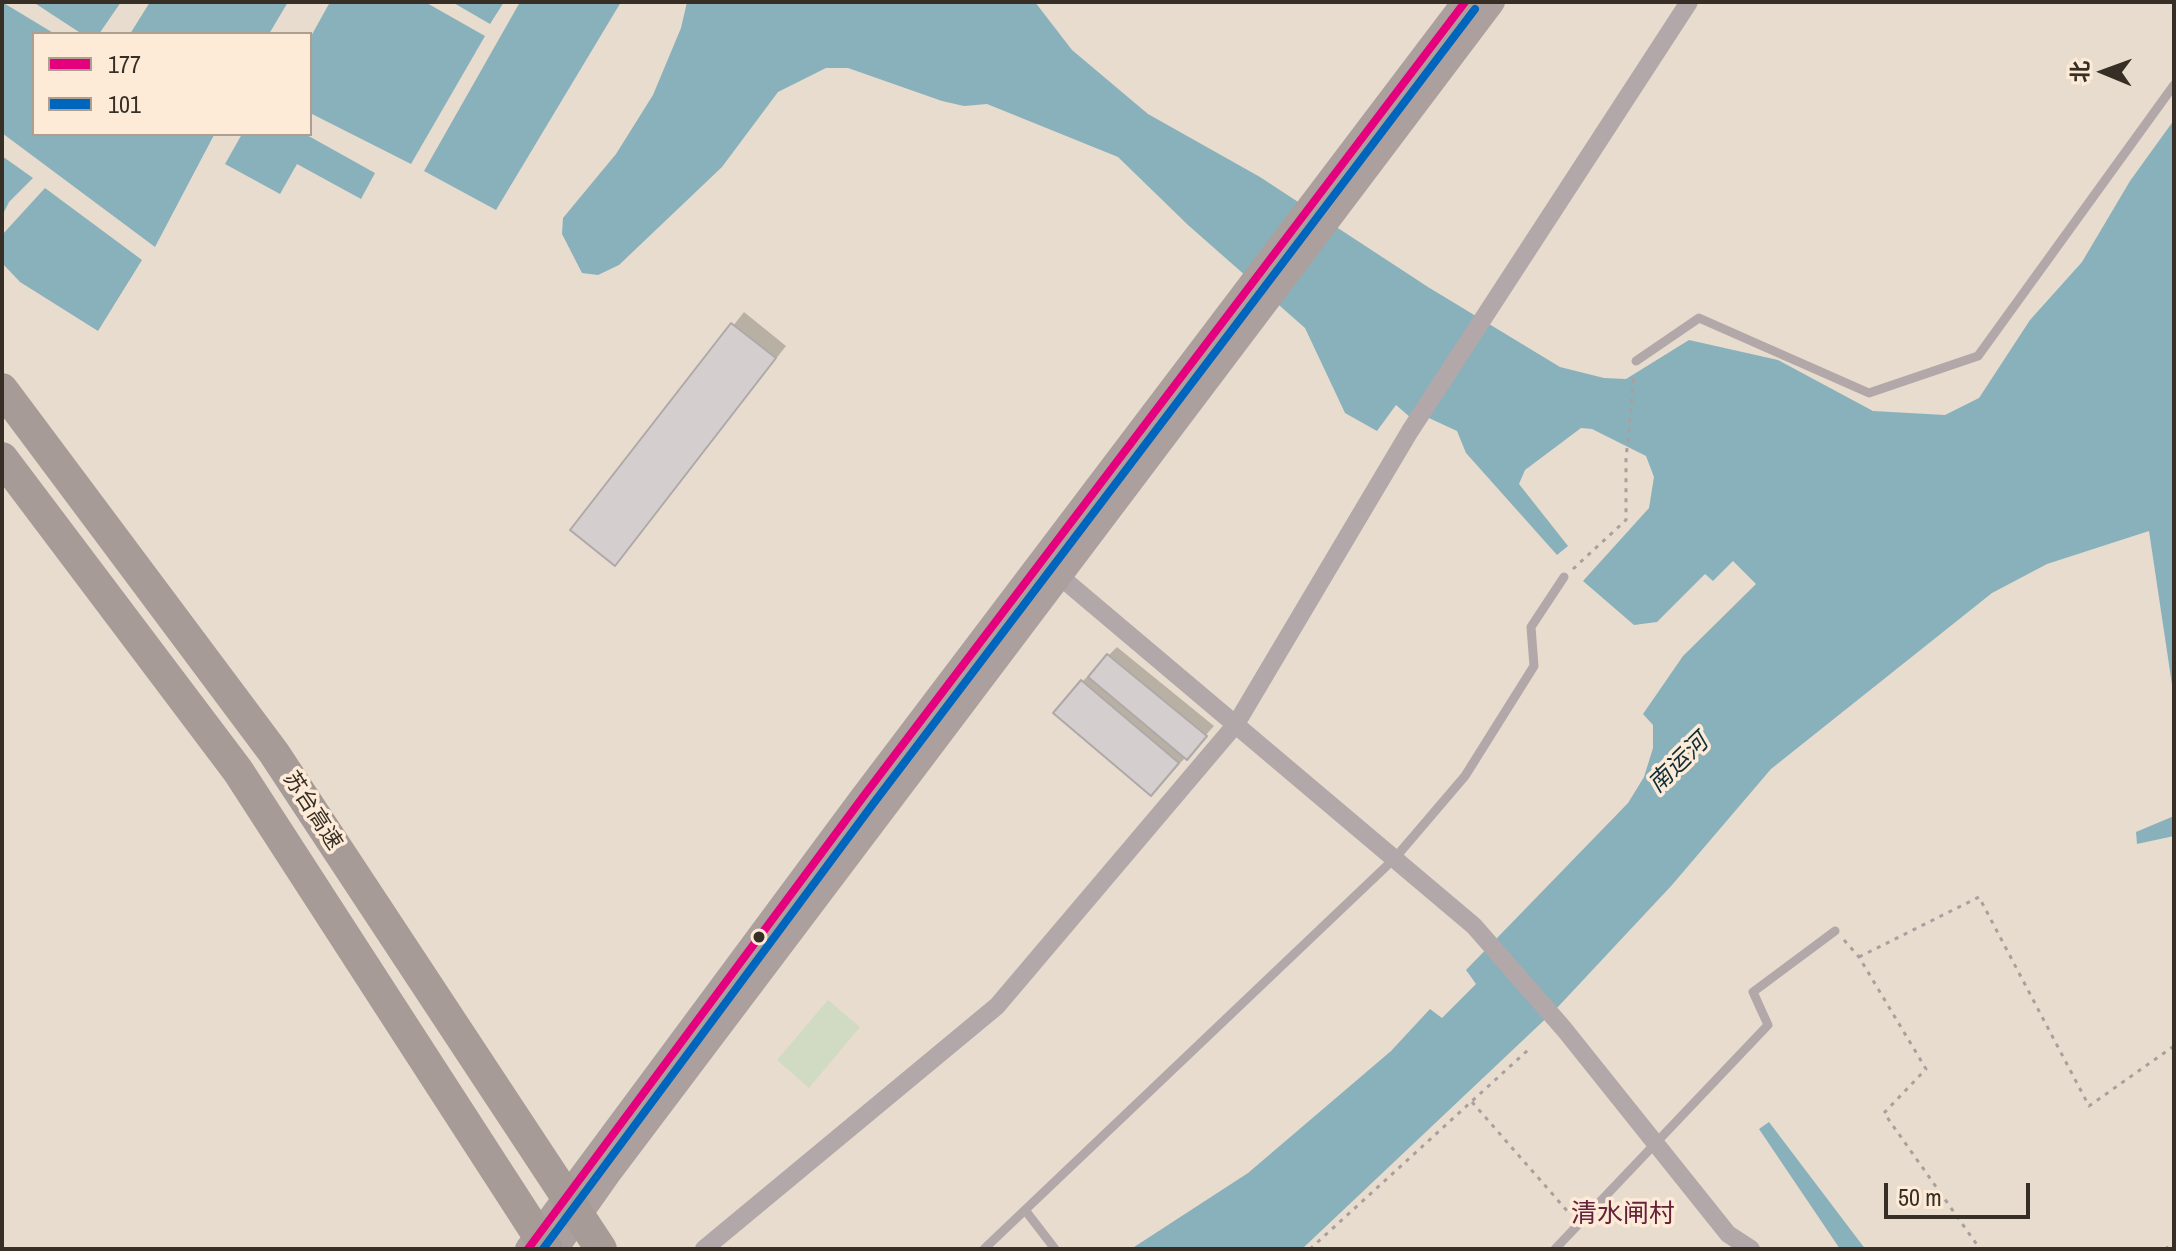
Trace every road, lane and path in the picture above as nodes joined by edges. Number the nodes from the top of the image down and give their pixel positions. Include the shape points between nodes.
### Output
1 (1465, 2) edge
2 (1492, 2) edge
3 (1689, 2) edge
4 (2174, 85) edge
5 (1323, 206) junction
6 (1636, 361) joint
7 (2, 389) edge
8 (2, 458) edge
9 (1050, 568) junction
10 (1564, 577) joint
11 (1236, 724) junction
12 (1395, 858) junction
13 (1835, 931) joint
14 (1859, 957) junction
15 (2174, 1046) edge
16 (1528, 1050) dead end
17 (1472, 1102) junction
18 (1656, 1144) junction
19 (1025, 1210) junction
20 (1579, 1224) junction
21 (2174, 1244) edge
22 (528, 1249) edge
23 (547, 1249) edge
24 (555, 1249) edge
25 (601, 1249) edge
26 (704, 1249) edge
27 (984, 1249) edge
28 (1055, 1249) edge
29 (1310, 1249) edge
30 (1555, 1249) edge
31 (1751, 1249) edge
32 (1980, 1249) edge
33 (2165, 1249) edge

1 - 5 main road
2 - 5 main road
3 - 11 street via 1410,431
4 - 6 lane via 1978,356 1869,393 1699,318
5 - 9 main road
6 - 10 path via 1626,520
7 - 25 highway, 苏台高速, bridge via 274,753
8 - 23 highway, 苏台高速, bridge via 238,771
9 - 11 street
9 - 22 main road
9 - 24 main road
10 - 12 lane via 1531,627 1534,666 1465,776
11 - 12 street
11 - 26 street via 997,1006
12 - 18 street via 1474,926
12 - 19 lane
13 - 14 path
13 - 18 lane via 1753,992 1768,1025
14 - 15 path via 1979,897 2089,1106
14 - 32 path via 1926,1069 1884,1113
16 - 17 path
17 - 20 path
17 - 29 path
18 - 20 lane
18 - 31 street via 1728,1234
19 - 27 lane
19 - 28 lane
20 - 30 lane
21 - 33 path

